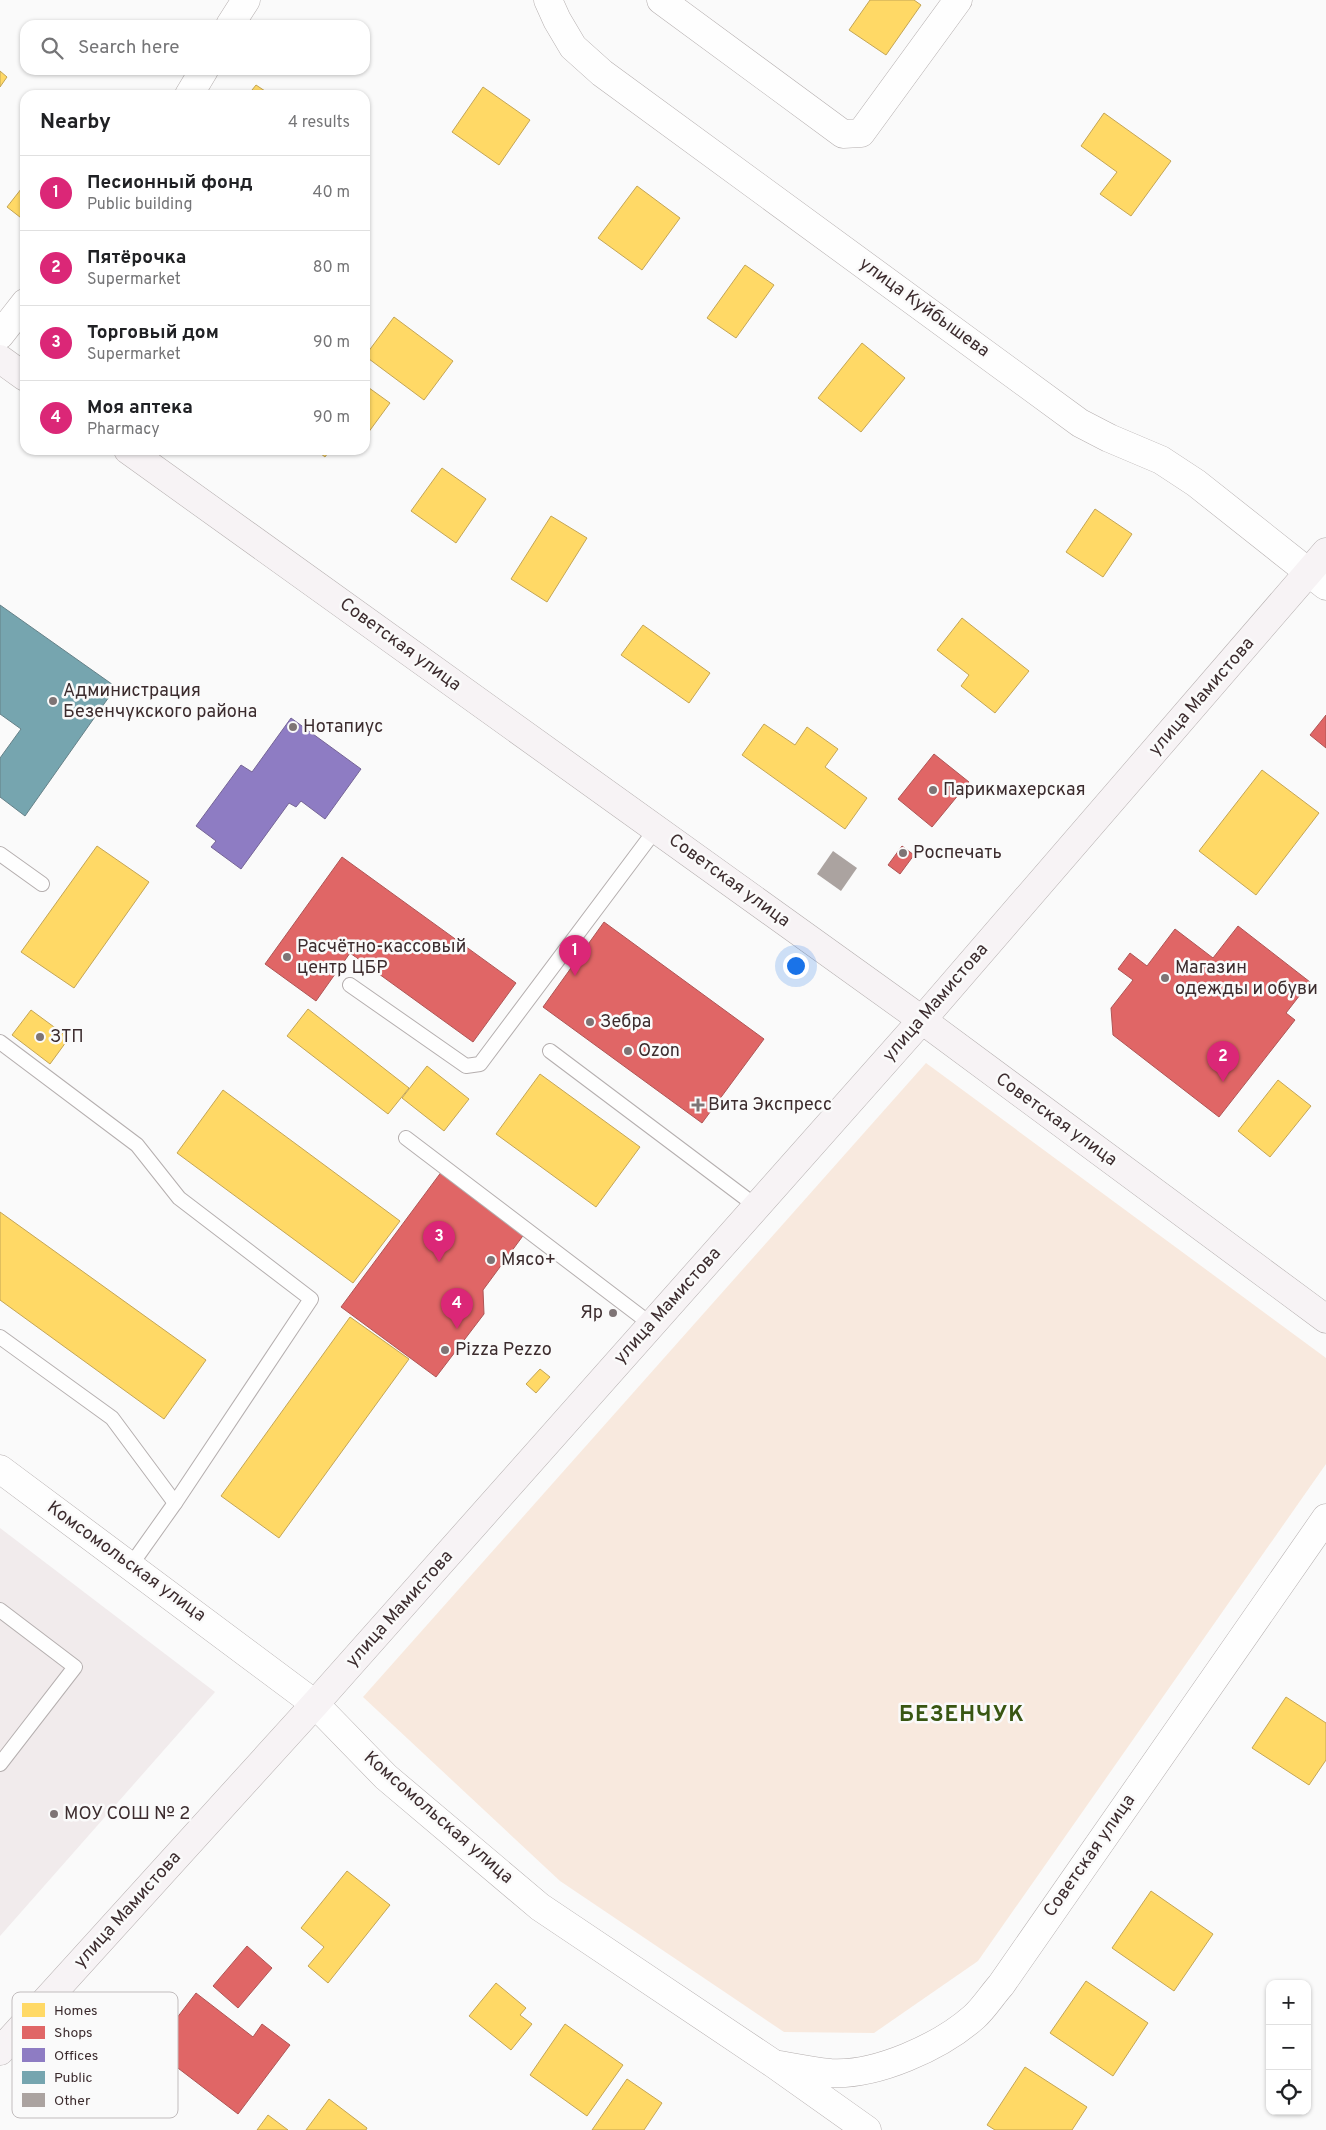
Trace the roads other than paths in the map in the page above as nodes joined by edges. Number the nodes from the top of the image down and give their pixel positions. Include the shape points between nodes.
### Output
1 (246, 0) edge
2 (548, 0) edge
3 (661, 0) edge
4 (958, 0) edge
5 (233, 20) edge
6 (201, 75) edge
7 (193, 90) edge
8 (20, 309) edge
9 (0, 335) edge
10 (0, 359) edge
11 (20, 373) edge
12 (135, 455) edge
13 (1320, 570) edge
14 (656, 829) junction
15 (0, 854) edge
16 (42, 884) dead end
17 (350, 985) dead end
18 (922, 1020) junction
19 (0, 1042) edge
20 (550, 1051) dead end
21 (406, 1138) dead end
22 (756, 1206) junction
23 (1326, 1319) edge
24 (652, 1325) junction
25 (0, 1337) edge
26 (0, 1469) edge
27 (175, 1503) junction
28 (1326, 1518) edge
29 (131, 1565) junction
30 (0, 1610) edge
31 (315, 1704) junction
32 (0, 1764) edge
33 (54, 1992) edge
34 (12, 2038) edge
35 (0, 2051) edge
36 (774, 2064) junction
37 (867, 2130) edge

1 - 5 street
2 - 13 street, улица Куйбышева via 574,47 602,73 1080,423 1161,460
3 - 4 street via 843,134 861,133
6 - 7 street
8 - 9 street
10 - 11 street
12 - 14 street, Советская улица
13 - 18 street, улица Мамистова
14 - 17 lane via 480,1064 466,1066
14 - 18 street, Советская улица
15 - 16 lane
18 - 22 street, улица Мамистова
18 - 23 street, Советская улица
19 - 27 lane via 136,1145 179,1198 311,1299
20 - 22 lane
21 - 24 lane
22 - 24 street, улица Мамистова
24 - 31 street, улица Мамистова
25 - 27 lane via 112,1418
26 - 29 street, Комсомольская улица
27 - 29 lane
28 - 36 street, Советская улица via 1001,1984 974,2016 943,2039 914,2054 857,2071 831,2073
29 - 31 street, Комсомольская улица
30 - 32 lane via 75,1667
31 - 33 street, улица Мамистова
31 - 36 street, Комсомольская улица via 386,1777 540,1906
34 - 35 street, улица Мамистова
36 - 37 street, Комсомольская улица

